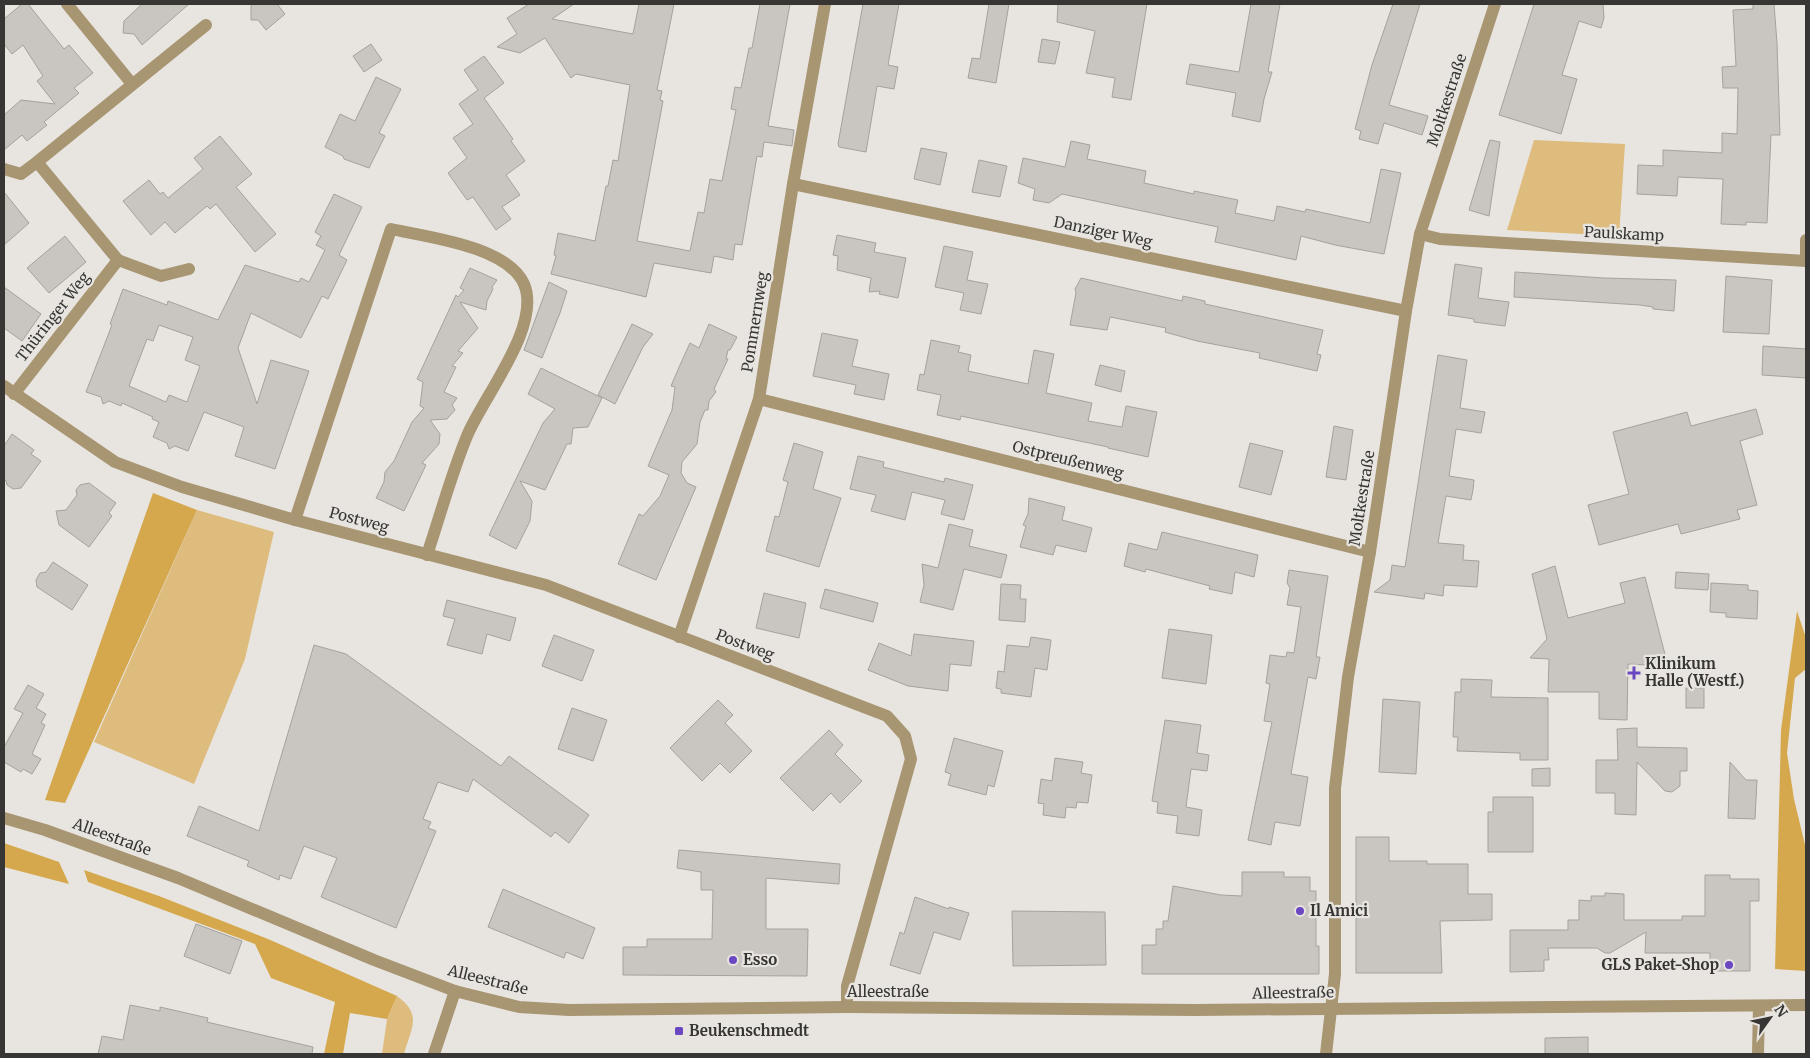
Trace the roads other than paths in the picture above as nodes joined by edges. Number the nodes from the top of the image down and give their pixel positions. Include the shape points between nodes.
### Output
1 (67, 4) edge
2 (825, 4) edge
3 (1495, 4) edge
4 (206, 25) dead end
5 (132, 84) junction
6 (37, 162) junction
7 (4, 169) edge
8 (793, 184) junction
9 (1420, 234) junction
10 (1806, 240) edge
11 (118, 260) junction
12 (189, 269) dead end
13 (1406, 311) junction
14 (9, 390) edge
15 (759, 399) junction
16 (295, 520) junction
17 (1370, 552) junction
18 (427, 555) junction
19 (679, 637) junction
20 (4, 818) edge
21 (455, 991) junction
22 (1806, 1005) edge
23 (1759, 1006) junction
24 (847, 1008) junction
25 (1332, 1008) junction
26 (434, 1054) edge
27 (1326, 1054) edge
28 (1758, 1054) edge

1 - 5 street
2 - 8 street, Pommernweg
3 - 9 street, Moltkestraße
4 - 5 street
5 - 6 street
6 - 7 street via 21,174
6 - 11 street
8 - 13 street, Danziger Weg
8 - 15 street, Pommernweg
9 - 10 street, Paulskamp via 1440,239 1806,261
9 - 13 street, Moltkestraße
11 - 12 street via 161,276
11 - 14 street, Thüringer Weg
13 - 17 street, Moltkestraße
14 - 16 street, Postweg via 114,462 182,487
15 - 17 street, Ostpreußenweg
15 - 19 street, Pommernweg
16 - 18 street, Postweg
16 - 18 street via 391,228 469,246 509,266 523,283 528,304 524,326 510,357 467,436
17 - 25 street, Moltkestraße via 1348,678 1336,788
18 - 19 street, Postweg via 546,585
19 - 24 street, Postweg via 888,716 905,736 911,759 847,986
20 - 21 street, Alleestraße via 178,878
21 - 24 street, Alleestraße via 519,1007 569,1010
21 - 26 street
22 - 23 street, Alleestraße
23 - 25 street, Alleestraße
23 - 28 street
24 - 25 street, Alleestraße
25 - 27 street, Moltkestraße

